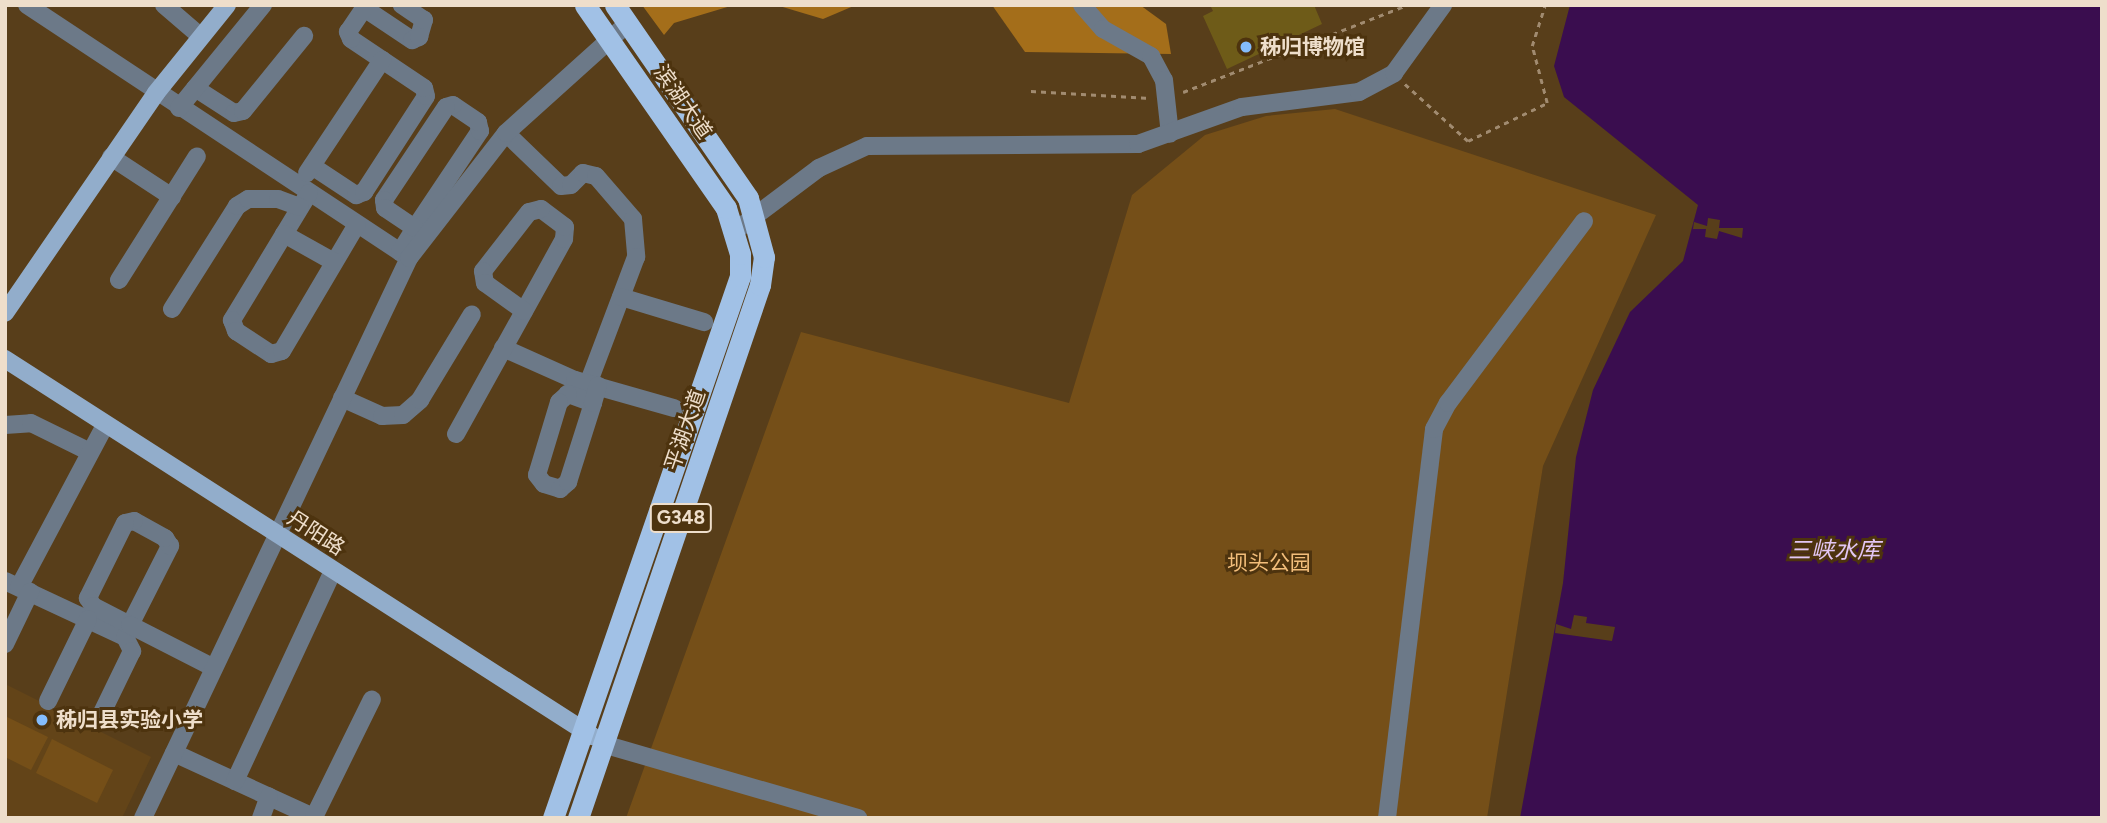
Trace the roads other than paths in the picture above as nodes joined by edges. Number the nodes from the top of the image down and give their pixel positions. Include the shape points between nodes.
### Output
1 (27, 5) edge
2 (164, 5) edge
3 (227, 5) edge
4 (263, 5) edge
5 (402, 5) edge
6 (585, 5) edge
7 (615, 5) edge
8 (1082, 5) edge
9 (1443, 5) edge
10 (365, 7) edge
11 (628, 23) junction
12 (200, 36) junction
13 (304, 36) dead end
14 (609, 39) junction
15 (382, 60) junction
16 (195, 88) junction
17 (156, 93) junction
18 (179, 108) junction
19 (506, 133) junction
20 (1170, 134) junction
21 (197, 156) dead end
22 (111, 157) junction
23 (312, 166) junction
24 (302, 195) junction
25 (172, 197) junction
26 (755, 216) junction
27 (1584, 221) dead end
28 (357, 224) junction
29 (415, 228) junction
30 (735, 230) junction
31 (284, 234) junction
32 (404, 255) junction
33 (334, 262) junction
34 (119, 279) dead end
35 (621, 296) junction
36 (172, 309) dead end
37 (524, 311) junction
38 (5, 313) edge
39 (472, 314) dead end
40 (704, 322) dead end
41 (503, 348) junction
42 (5, 359) edge
43 (593, 391) junction
44 (342, 398) junction
45 (674, 408) dead end
46 (5, 425) edge
47 (105, 425) junction
48 (456, 434) dead end
49 (90, 452) junction
50 (277, 535) junction
51 (333, 571) junction
52 (18, 587) edge
53 (88, 620) junction
54 (130, 625) junction
55 (5, 644) edge
56 (214, 668) junction
57 (372, 699) dead end
58 (48, 701) dead end
59 (98, 722) dead end
60 (583, 731) junction
61 (603, 744) junction
62 (174, 752) junction
63 (235, 781) junction
64 (269, 796) junction
65 (143, 818) edge
66 (261, 818) edge
67 (314, 818) edge
68 (553, 818) edge
69 (578, 818) edge
70 (858, 818) edge
71 (1387, 818) edge

1 - 17 street
2 - 12 street
3 - 12 main road
4 - 16 street
5 - 10 street via 424,20 419,37 412,40
6 - 14 highway, 滨湖大道 / G348
7 - 11 highway, 滨湖大道 / G348
8 - 20 street via 1103,29 1151,55 1164,80
9 - 20 street via 1394,74 1359,92 1262,102
10 - 15 street via 348,32
11 - 14 street
11 - 26 highway, 滨湖大道 / G348 via 733,173
12 - 17 main road
13 - 16 street via 243,111 234,113
14 - 19 street
14 - 30 highway, 滨湖大道 / G348 via 714,189
15 - 23 street
15 - 23 street via 424,88 426,96 364,192 356,195
16 - 18 street
17 - 18 street
17 - 22 main road
18 - 24 street
19 - 32 street
19 - 35 street via 561,186 571,186 583,173 596,176 626,207 637,240
20 - 26 street via 1122,145 867,146 820,167
21 - 25 street
22 - 25 street
22 - 38 main road
23 - 24 street
24 - 28 street
24 - 31 street
24 - 36 street via 248,199 237,206
25 - 34 street
26 - 30 street
26 - 61 highway, 平湖大道 / G348 via 764,257 760,285
27 - 71 street via 1448,403 1434,429
28 - 32 street
28 - 33 street
29 - 29 street via 480,131 478,122 453,105 446,107 384,200 385,208
29 - 32 street
30 - 60 highway, 平湖大道 / G348 via 740,276
31 - 33 street
31 - 33 street via 232,320 236,331 271,354 282,351
32 - 44 street
35 - 40 street
35 - 43 street
37 - 37 street via 564,239 565,227 541,209 528,212 483,271 485,283
37 - 41 street
39 - 44 street via 412,409 393,418
41 - 43 street
41 - 48 street
42 - 47 main road, 丹阳路
43 - 43 street via 568,482 560,489 544,484 537,475 559,402 568,394
43 - 45 street
44 - 50 street
46 - 49 street via 31,423
47 - 49 street
47 - 50 main road, 丹阳路
49 - 52 street
50 - 51 main road, 丹阳路
50 - 56 street
51 - 60 main road, 丹阳路
51 - 63 street
52 - 53 street
52 - 55 street
53 - 58 street
53 - 59 street via 125,637 132,651
54 - 54 street via 93,606 88,598 125,523 134,521 165,538 170,546
54 - 56 street
56 - 62 street
57 - 67 street
60 - 61 main road, 丹阳路
60 - 68 highway, 平湖大道 / G348
61 - 69 highway, 平湖大道 / G348
61 - 70 street
62 - 63 street
62 - 65 street
63 - 64 street
64 - 66 street
64 - 67 street

